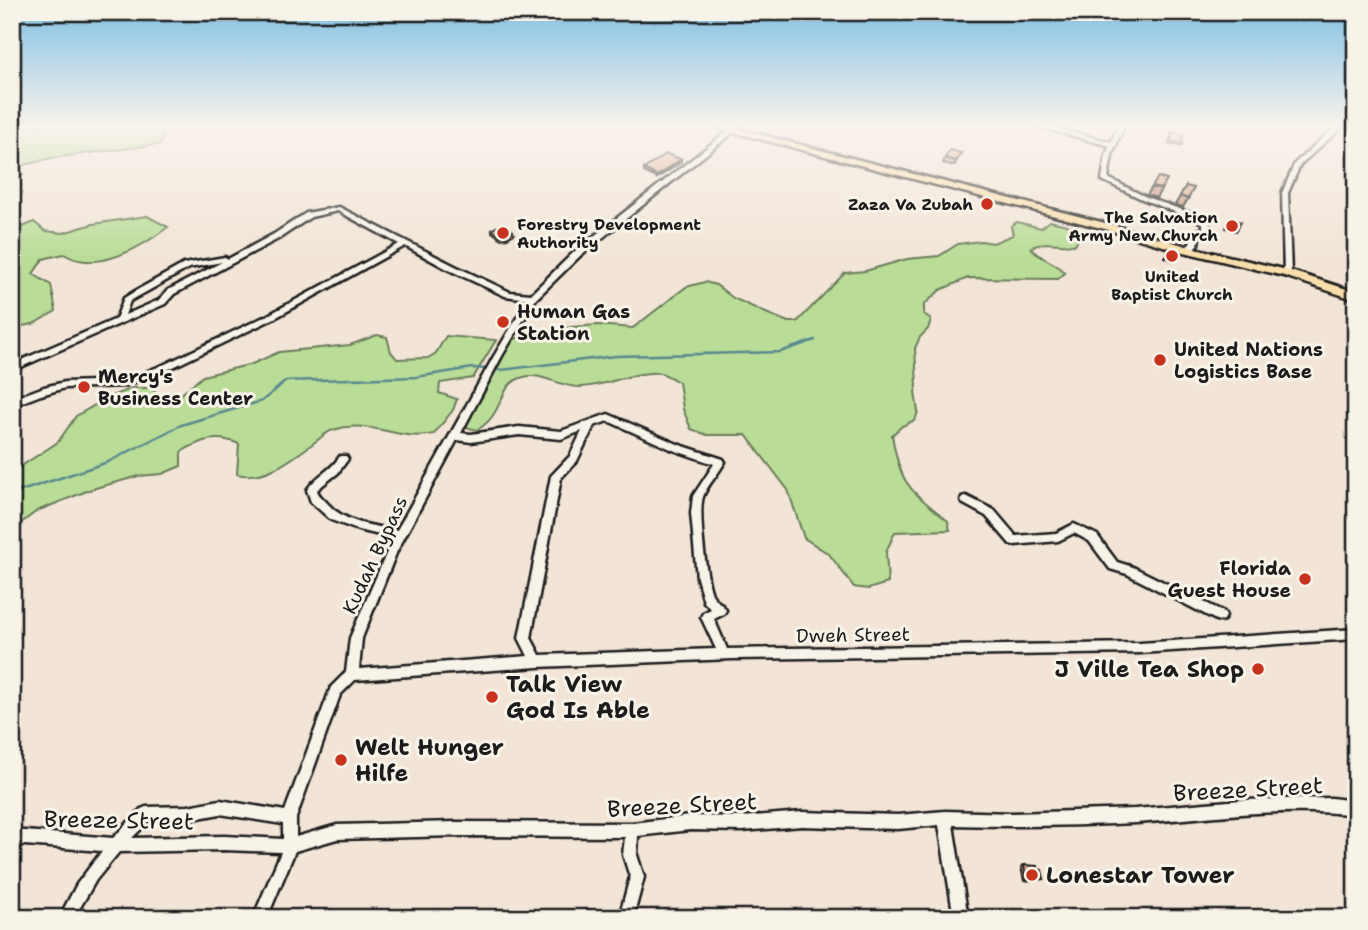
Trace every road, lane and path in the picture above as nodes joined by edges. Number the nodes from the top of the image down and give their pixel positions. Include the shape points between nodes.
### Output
1 (684, 169) edge
2 (888, 169) edge
3 (1107, 169) edge
4 (1295, 169) edge
5 (406, 243) junction
6 (1188, 250) junction
7 (243, 254) junction
8 (1287, 272) junction
9 (1356, 296) edge
10 (533, 297) junction
11 (119, 321) junction
12 (12, 368) edge
13 (12, 402) edge
14 (590, 424) junction
15 (456, 436) junction
16 (343, 459) dead end
17 (966, 500) dead end
18 (399, 535) junction
19 (1220, 616) dead end
20 (1356, 634) edge
21 (724, 654) junction
22 (537, 662) junction
23 (352, 675) junction
24 (1356, 808) edge
25 (289, 818) junction
26 (945, 818) junction
27 (632, 830) junction
28 (12, 837) edge
29 (114, 845) junction
30 (290, 846) junction
31 (66, 918) edge
32 (260, 918) edge
33 (626, 918) edge
34 (961, 918) edge

1 - 10 street, Kudah Bypass via 578,253
2 - 6 highway
3 - 6 street via 1104,178 1207,222
4 - 8 street via 1285,193
5 - 7 street via 339,209 309,215
5 - 10 street via 508,294
5 - 13 street via 167,367 117,384 81,383
6 - 8 highway
7 - 11 street via 171,292 162,302
7 - 11 street via 177,271 127,300
8 - 9 highway
10 - 15 street, Kudah Bypass
11 - 12 street
14 - 15 street via 561,435 519,431
14 - 21 street via 608,417 664,444 720,462 698,496 695,513 702,578 708,598 720,610 707,617
14 - 22 street via 574,458 556,476 525,638
15 - 18 street, Kudah Bypass
16 - 18 street via 333,475 316,483 312,490 315,499 325,504 331,515 347,522
17 - 19 street via 990,513 1014,541 1058,537 1074,528 1093,538 1114,566
18 - 23 street, Kudah Bypass via 356,638
20 - 21 street, Dweh Street via 1140,648
21 - 22 street, Dweh Street
22 - 23 street, Dweh Street
23 - 25 street via 335,691
24 - 26 street, Breeze Street via 1254,807 1013,820
25 - 29 street via 220,807 145,814
25 - 30 street
26 - 27 street, Breeze Street via 898,822 802,818
26 - 34 street
27 - 30 street, Breeze Street via 337,832
27 - 33 street via 630,855 637,877
28 - 29 street, Breeze Street
29 - 30 street, Breeze Street
29 - 31 street via 81,888
30 - 32 street

